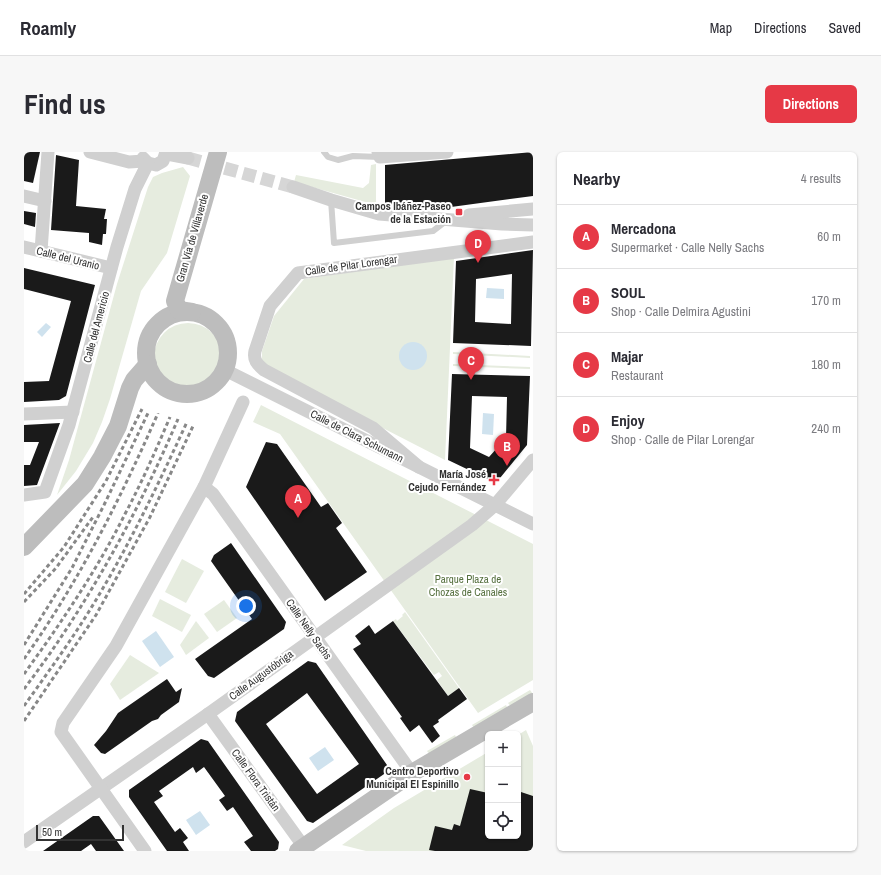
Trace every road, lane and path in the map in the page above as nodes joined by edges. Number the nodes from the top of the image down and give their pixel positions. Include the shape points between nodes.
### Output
1 (48, 152) edge
2 (90, 152) edge
3 (212, 152) edge
4 (218, 152) edge
5 (324, 152) edge
6 (447, 152) edge
7 (166, 153) edge
8 (353, 154) edge
9 (379, 154) edge
10 (188, 158) tunnel mouth
11 (145, 159) edge
12 (293, 187) tunnel mouth
13 (24, 196) edge
14 (331, 200) junction
15 (44, 201) junction
16 (533, 209) edge
17 (448, 220) junction
18 (533, 225) edge
19 (533, 242) edge
20 (24, 247) edge
21 (40, 251) junction
22 (111, 268) junction
23 (193, 312) junction
24 (161, 321) junction
25 (151, 370) junction
26 (225, 370) junction
27 (243, 402) dead end
28 (73, 412) junction
29 (24, 414) edge
30 (533, 460) edge
31 (419, 467) junction
32 (204, 487) junction
33 (24, 495) edge
34 (495, 505) junction
35 (533, 524) edge
36 (24, 547) edge
37 (314, 637) junction
38 (533, 702) edge
39 (208, 714) junction
40 (533, 715) edge
41 (506, 731) edge
42 (485, 744) edge
43 (412, 773) junction
44 (100, 788) junction
45 (24, 842) edge
46 (306, 850) edge
47 (145, 851) edge

1 - 15 street
2 - 11 street via 128,162
3 - 24 street, Gran Vía de Villaverde
4 - 23 street, Gran Vía de Villaverde via 175,301 179,310
5 - 8 lane via 328,157 338,160
6 - 9 street
7 - 10 street
7 - 11 street via 163,161 156,165
8 - 9 lane
11 - 22 street, Calle del Americio
12 - 14 street
13 - 15 street
14 - 17 street via 379,214
14 - 17 lane via 334,243 433,231
15 - 21 street
16 - 17 street via 459,215
17 - 18 street
19 - 31 street, Calle de Pilar Lorengar via 298,273 270,306 255,351 254,357 258,364 264,370 373,428
20 - 21 street, Calle del Uranio
21 - 22 street, Calle del Uranio
22 - 28 street, Calle del Americio
23 - 24 street via 176,313
23 - 26 street via 216,323 224,333 229,358
24 - 25 street via 155,327 146,350
25 - 26 street via 163,386 189,394 198,393 214,384
25 - 36 street via 134,380 118,426 85,484
26 - 31 street, Calle de Clara Schumann
27 - 32 street
28 - 29 street
28 - 33 street, Calle del Americio via 45,492
30 - 34 street, Calle Augustóbriga
31 - 34 street, Calle de Clara Schumann
32 - 37 street, Calle Nelly Sachs via 213,494
32 - 44 street via 116,646 63,723 61,732
34 - 35 street, Calle de Clara Schumann
34 - 37 street, Calle Augustóbriga via 472,525
37 - 39 street, Calle Augustóbriga
37 - 43 street, Calle Nelly Sachs
38 - 43 street
39 - 44 street, Calle Augustóbriga
39 - 46 street, Calle Flora Tristán
40 - 41 street
42 - 46 street
43 - 46 street
44 - 45 street, Calle Augustóbriga
44 - 47 street

